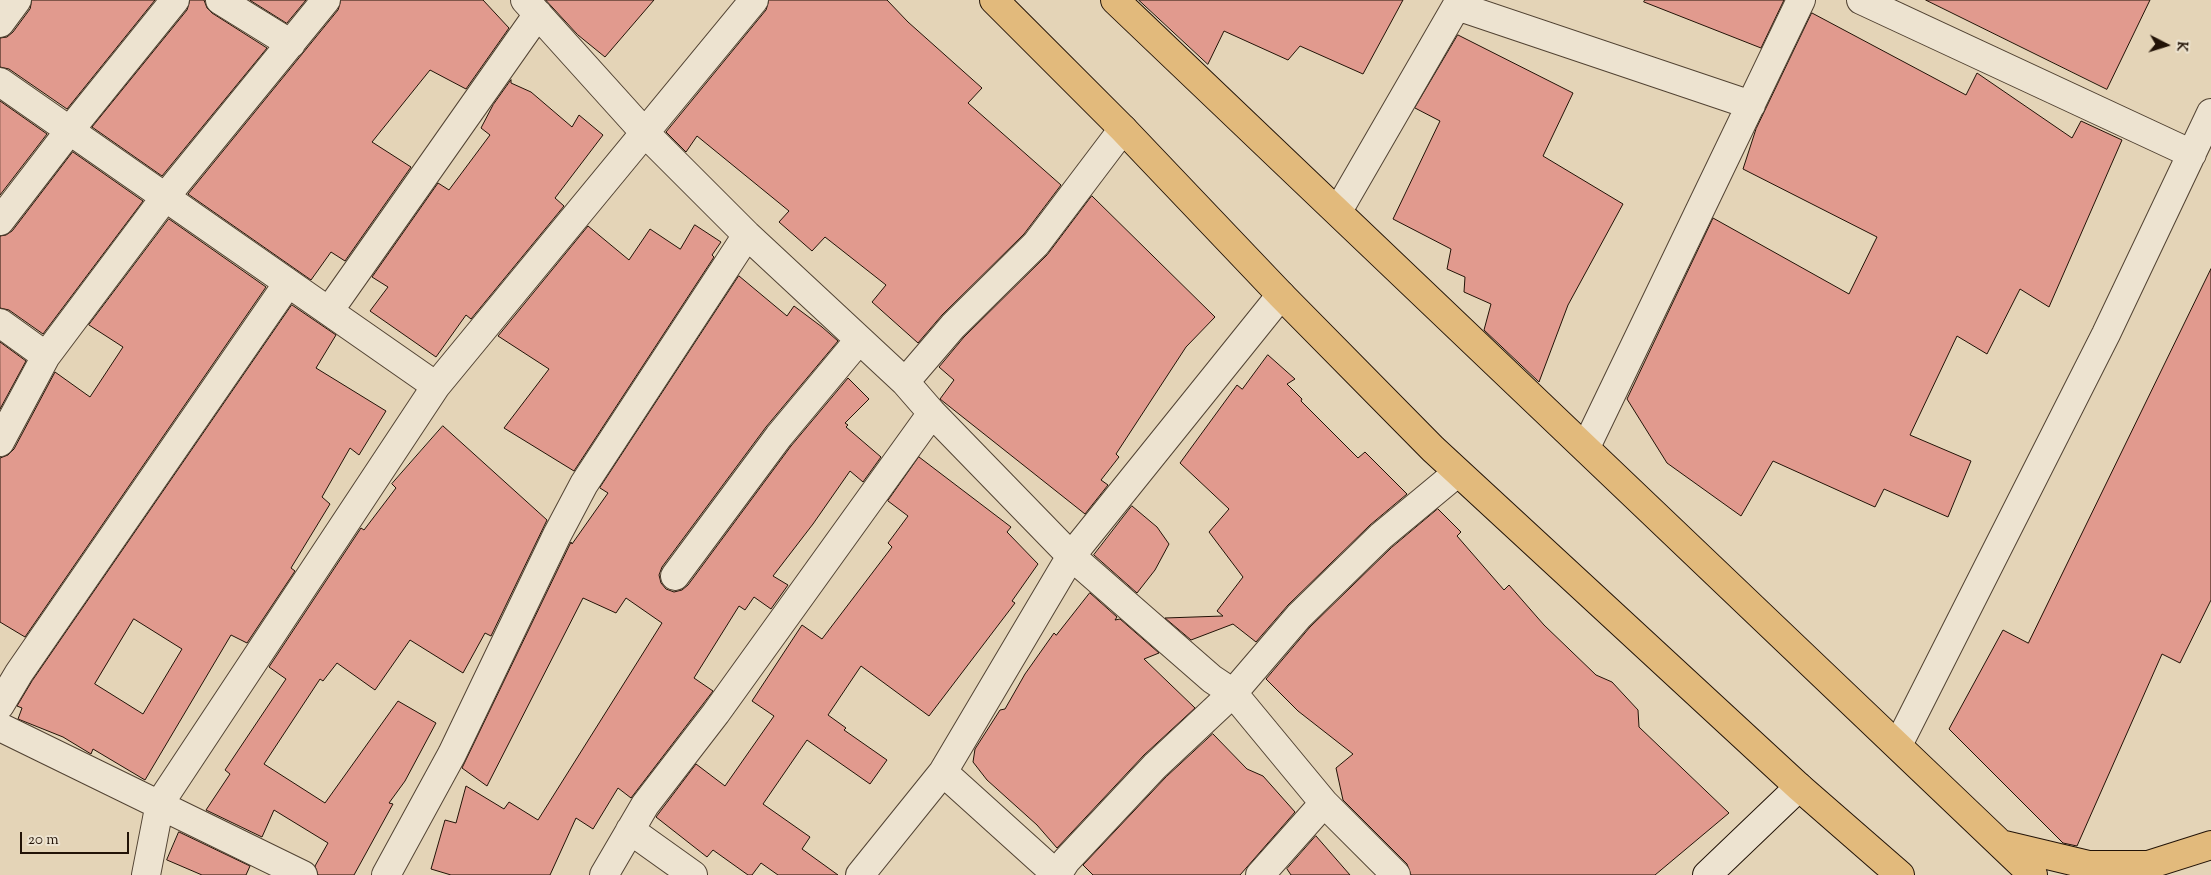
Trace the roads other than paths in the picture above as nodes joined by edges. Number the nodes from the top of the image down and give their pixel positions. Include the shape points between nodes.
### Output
1 (17, 0) edge
2 (175, 0) edge
3 (220, 0) edge
4 (326, 0) edge
5 (754, 0) edge
6 (994, 0) edge
7 (1115, 0) edge
8 (1801, 0) edge
9 (1861, 0) edge
10 (1459, 3) edge
11 (531, 7) edge
12 (0, 23) edge
13 (291, 44) junction
14 (0, 82) edge
15 (1751, 105) junction
16 (2211, 113) edge
17 (1123, 128) junction
18 (70, 130) junction
19 (645, 133) junction
20 (2192, 154) junction
21 (166, 196) junction
22 (1338, 211) junction
23 (0, 221) edge
24 (747, 234) junction
25 (288, 283) junction
26 (1281, 295) junction
27 (329, 311) junction
28 (0, 323) edge
29 (859, 340) junction
30 (46, 356) junction
31 (905, 382) junction
32 (436, 386) junction
33 (932, 413) junction
34 (0, 442) edge
35 (1586, 447) junction
36 (1457, 473) junction
37 (1071, 556) junction
38 (675, 576) dead end
39 (9, 669) edge
40 (1232, 693) junction
41 (0, 705) edge
42 (0, 727) edge
43 (1898, 745) junction
44 (943, 772) junction
45 (1799, 787) junction
46 (160, 803) junction
47 (1324, 803) junction
48 (630, 830) junction
49 (2000, 844) junction
50 (2211, 845) edge
51 (146, 875) edge
52 (303, 875) edge
53 (386, 875) edge
54 (604, 875) edge
55 (692, 875) edge
56 (860, 875) edge
57 (1057, 875) edge
58 (1260, 875) edge
59 (1396, 875) edge
60 (1707, 875) edge
61 (1900, 875) edge
62 (2033, 875) edge

1 - 12 street
2 - 18 street
3 - 13 street
4 - 13 street
5 - 19 street
6 - 17 main road
7 - 22 main road
8 - 15 street
9 - 20 street
10 - 15 street
10 - 22 street
11 - 19 street
11 - 27 street
13 - 21 street
14 - 18 street
15 - 35 street
16 - 20 street
17 - 26 main road
17 - 31 street via 1036,244 953,326
18 - 21 street
18 - 23 street
19 - 24 street
19 - 32 street
20 - 43 street via 2106,334
21 - 25 street
21 - 30 street
22 - 35 main road
24 - 29 street
24 - 53 street via 584,484 452,754
25 - 27 street
25 - 39 street
26 - 36 main road
26 - 37 street
27 - 32 street
28 - 30 street
29 - 31 street
29 - 38 street via 779,436
30 - 34 street
31 - 33 street
32 - 46 street
33 - 37 street
33 - 48 street
35 - 43 main road
36 - 40 street via 1381,536 1299,616
36 - 45 main road
37 - 40 street
37 - 44 street
39 - 41 street
40 - 47 street
40 - 57 street via 1155,766 1066,861
42 - 46 street
43 - 49 main road
44 - 56 street
44 - 57 street
45 - 60 street
45 - 61 main road
46 - 51 street
46 - 52 street
47 - 58 street
47 - 59 street
48 - 54 street
48 - 55 street
49 - 50 main road via 2089,865 2148,865
49 - 62 main road

